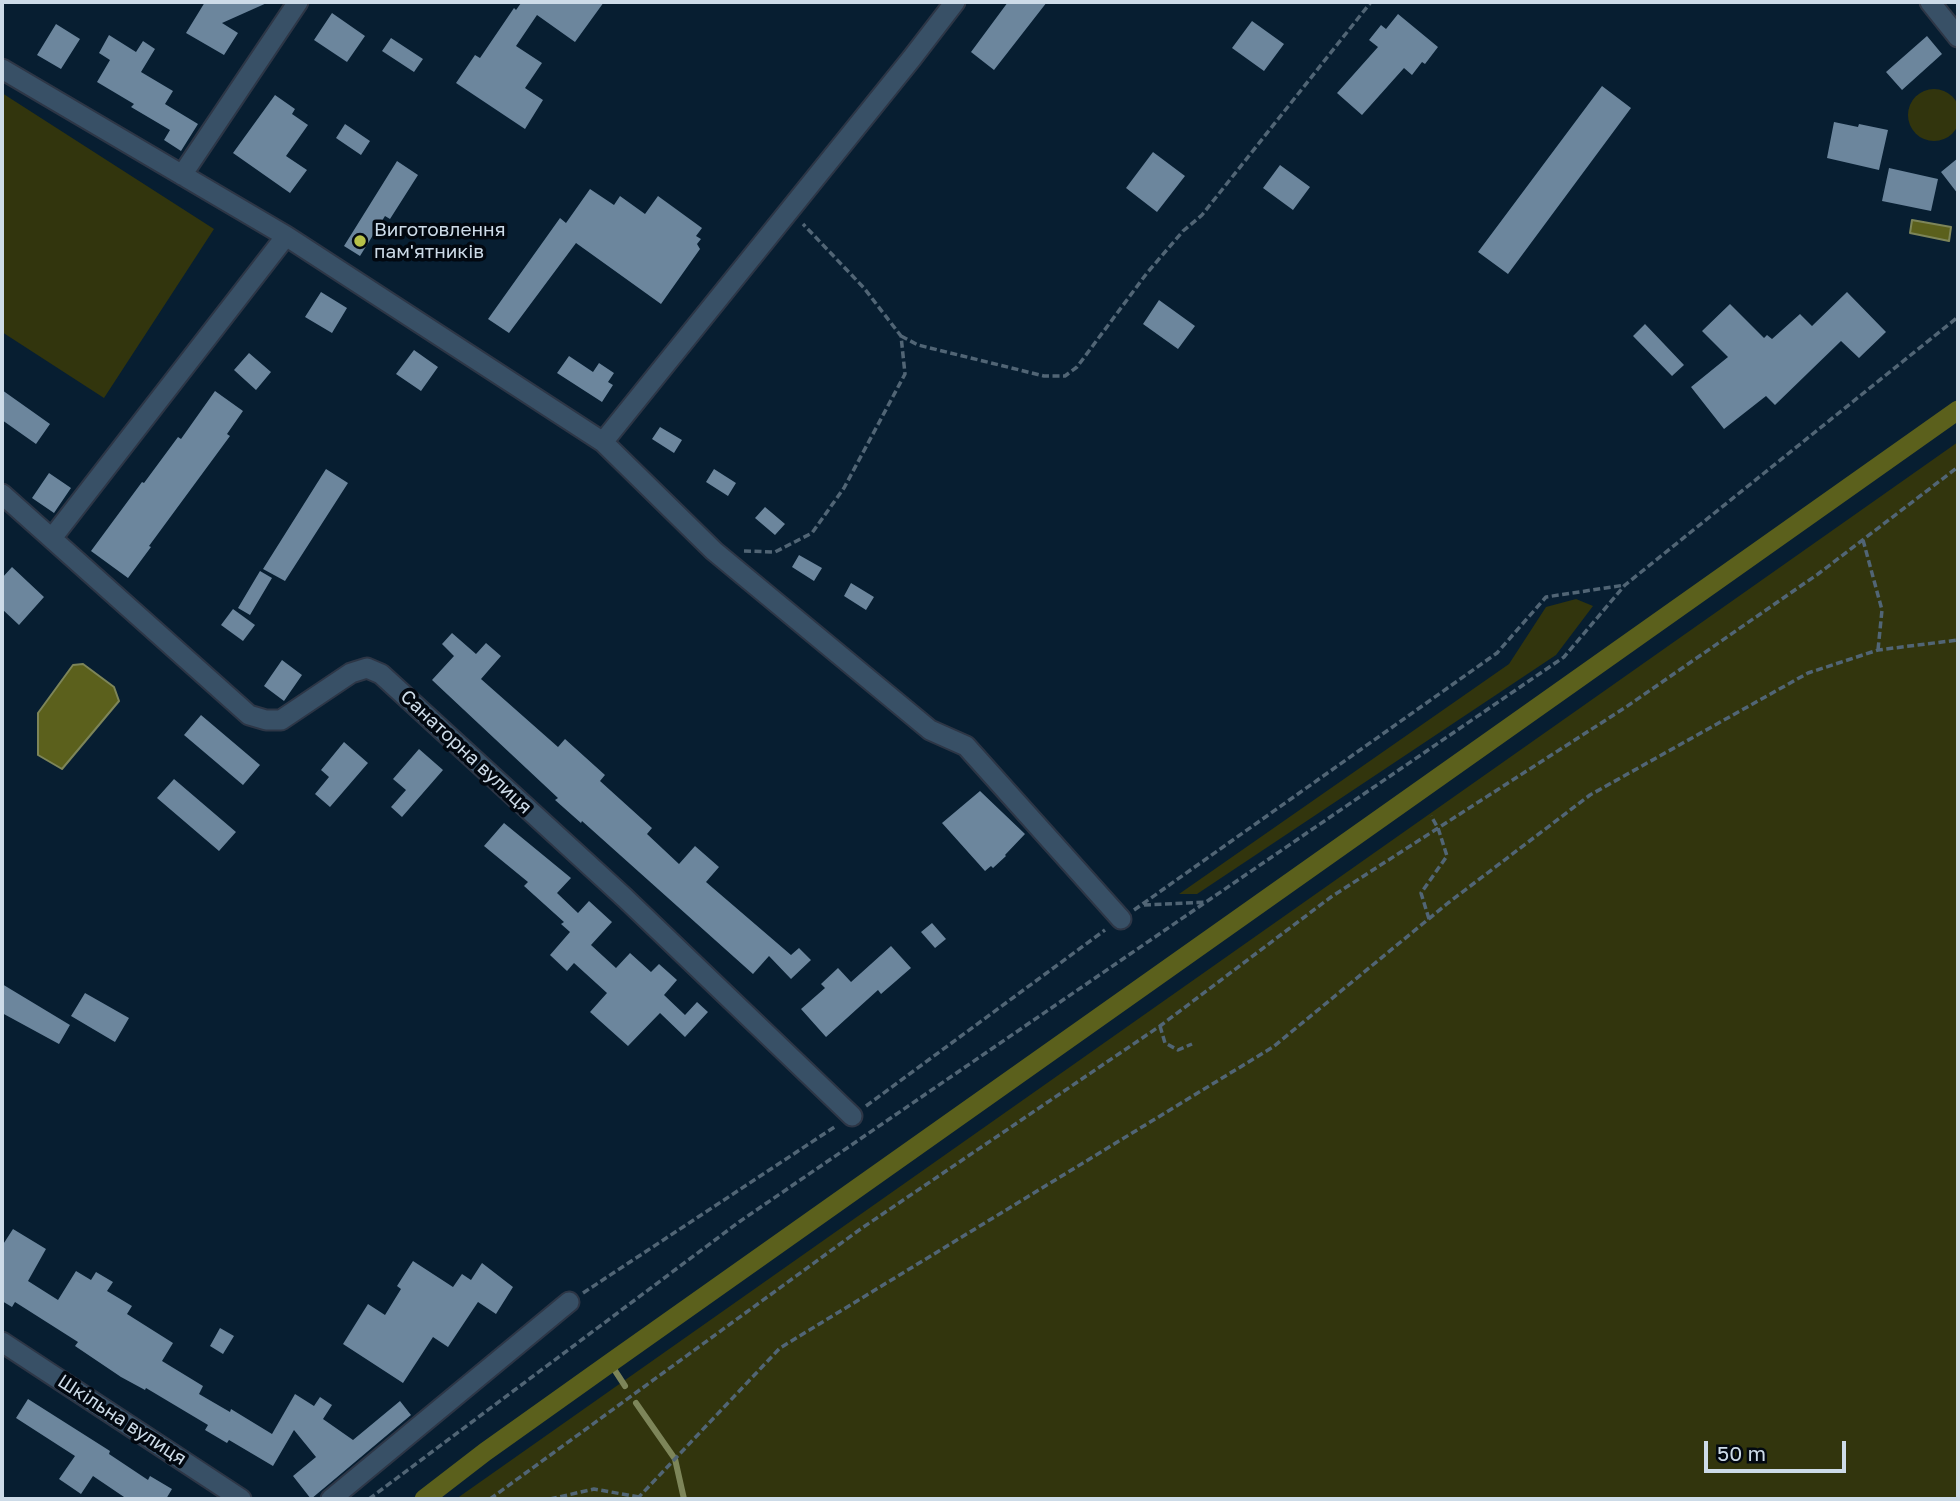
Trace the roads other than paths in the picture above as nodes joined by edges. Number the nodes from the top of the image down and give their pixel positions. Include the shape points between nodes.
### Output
1 (298, 2) edge
2 (955, 2) edge
3 (1930, 2) edge
4 (1958, 37) edge
5 (2, 69) edge
6 (182, 175) junction
7 (286, 236) junction
8 (603, 442) junction
9 (2, 494) edge
10 (52, 538) junction
11 (1121, 919) road end
12 (852, 1116) dead end
13 (569, 1302) dead end
14 (5, 1350) edge
15 (241, 1499) edge
16 (331, 1499) edge

1 - 6 street
2 - 8 street
3 - 4 street
5 - 6 street
6 - 7 street
7 - 8 street
7 - 10 street
8 - 11 street via 714,551 930,730 966,746
9 - 10 street, Санаторна вулиця
10 - 12 street, Санаторна вулиця via 249,715 281,720 351,673 367,668 381,674 625,898
13 - 16 street
14 - 15 street, Шкільна вулиця

